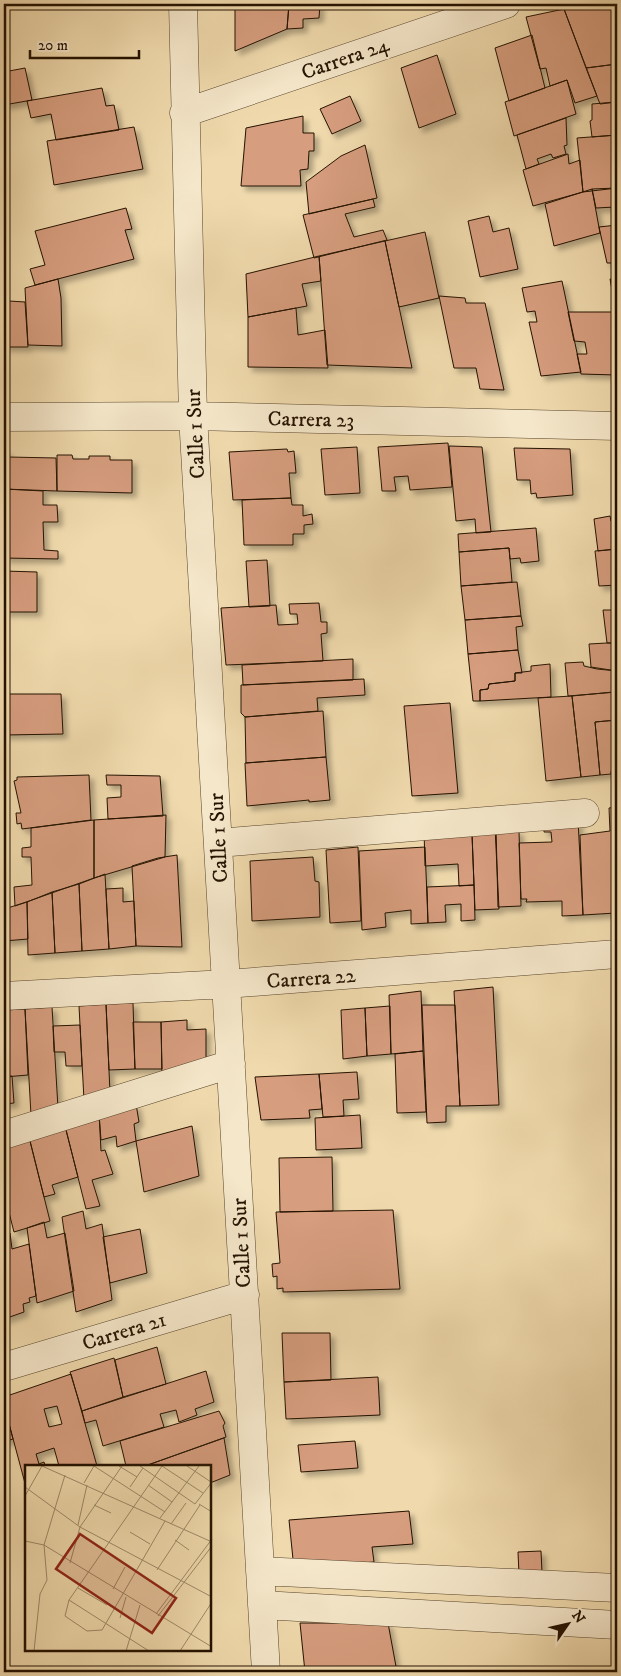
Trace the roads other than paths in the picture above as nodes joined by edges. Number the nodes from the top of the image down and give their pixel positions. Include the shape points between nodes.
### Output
1 (184, 4) edge
2 (506, 4) edge
3 (184, 113) junction
4 (193, 416) junction
5 (4, 418) edge
6 (617, 426) edge
7 (585, 813) dead end
8 (218, 843) junction
9 (617, 954) edge
10 (226, 984) junction
11 (4, 996) edge
12 (231, 1064) junction
13 (4, 1135) edge
14 (245, 1295) junction
15 (4, 1367) edge
16 (260, 1571) junction
17 (617, 1588) edge
18 (262, 1605) junction
19 (617, 1625) edge
20 (266, 1672) edge

1 - 3 street, Calle 1 Sur
2 - 3 street, Carrera 24
3 - 4 street, Calle 1 Sur
4 - 5 street, Carrera 23
4 - 6 street, Carrera 23
4 - 8 street, Calle 1 Sur
7 - 8 street
8 - 10 street, Calle 1 Sur
9 - 10 street, Carrera 22
10 - 11 street, Carrera 22
10 - 12 street, Calle 1 Sur
12 - 13 street
12 - 14 street, Calle 1 Sur
14 - 15 street, Carrera 21
14 - 16 street, Calle 1 Sur
16 - 17 street
16 - 18 street, Calle 1 Sur
18 - 19 street
18 - 20 street, Calle 1 Sur

